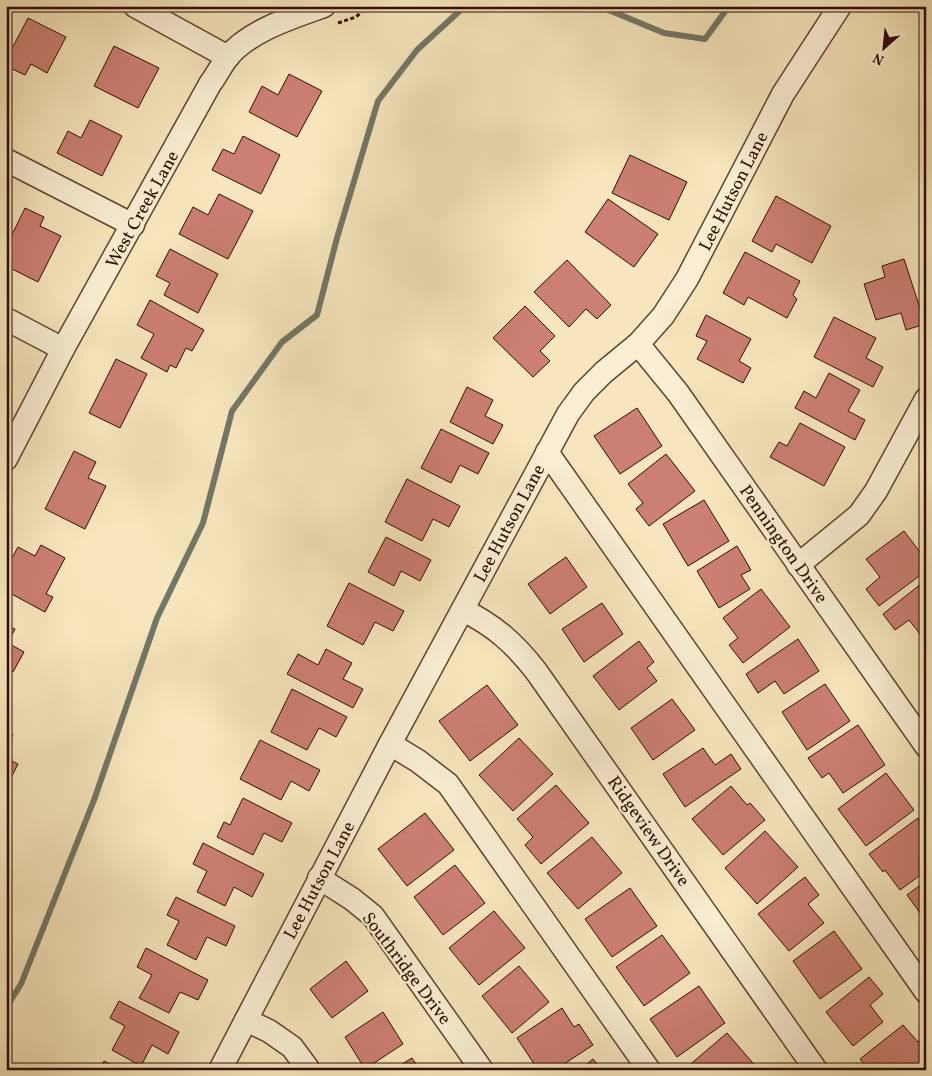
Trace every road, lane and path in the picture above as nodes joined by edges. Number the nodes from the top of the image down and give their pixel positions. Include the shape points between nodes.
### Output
1 (135, 6) edge
2 (324, 6) edge
3 (840, 6) edge
4 (228, 57) junction
5 (6, 160) edge
6 (133, 225) junction
7 (6, 320) edge
8 (638, 344) junction
9 (63, 349) junction
10 (926, 399) edge
11 (547, 452) junction
12 (6, 460) edge
13 (798, 565) junction
14 (463, 610) junction
15 (390, 744) junction
16 (926, 746) edge
17 (319, 878) junction
18 (926, 992) edge
19 (246, 1020) junction
20 (220, 1070) edge
21 (309, 1070) edge
22 (482, 1070) edge
23 (649, 1070) edge
24 (816, 1070) edge

1 - 4 street
2 - 4 street, West Creek Lane via 290,18 247,40
3 - 8 street, Lee Hutson Lane via 783,94 688,279 663,316
4 - 6 street, West Creek Lane
5 - 6 street
6 - 9 street, West Creek Lane
7 - 9 street
8 - 11 street, Lee Hutson Lane via 584,392
8 - 13 street, Pennington Drive via 678,393
9 - 12 street, West Creek Lane
10 - 13 street via 876,491 859,515
11 - 14 street, Lee Hutson Lane
11 - 18 street
13 - 16 street, Pennington Drive
14 - 15 street, Lee Hutson Lane
14 - 24 street, Ridgeview Drive via 503,634 536,671
15 - 17 street, Lee Hutson Lane
15 - 23 street via 418,760 448,784
17 - 19 street, Lee Hutson Lane
17 - 22 street, Southridge Drive via 372,916
19 - 20 street, Lee Hutson Lane
19 - 21 street via 292,1046

